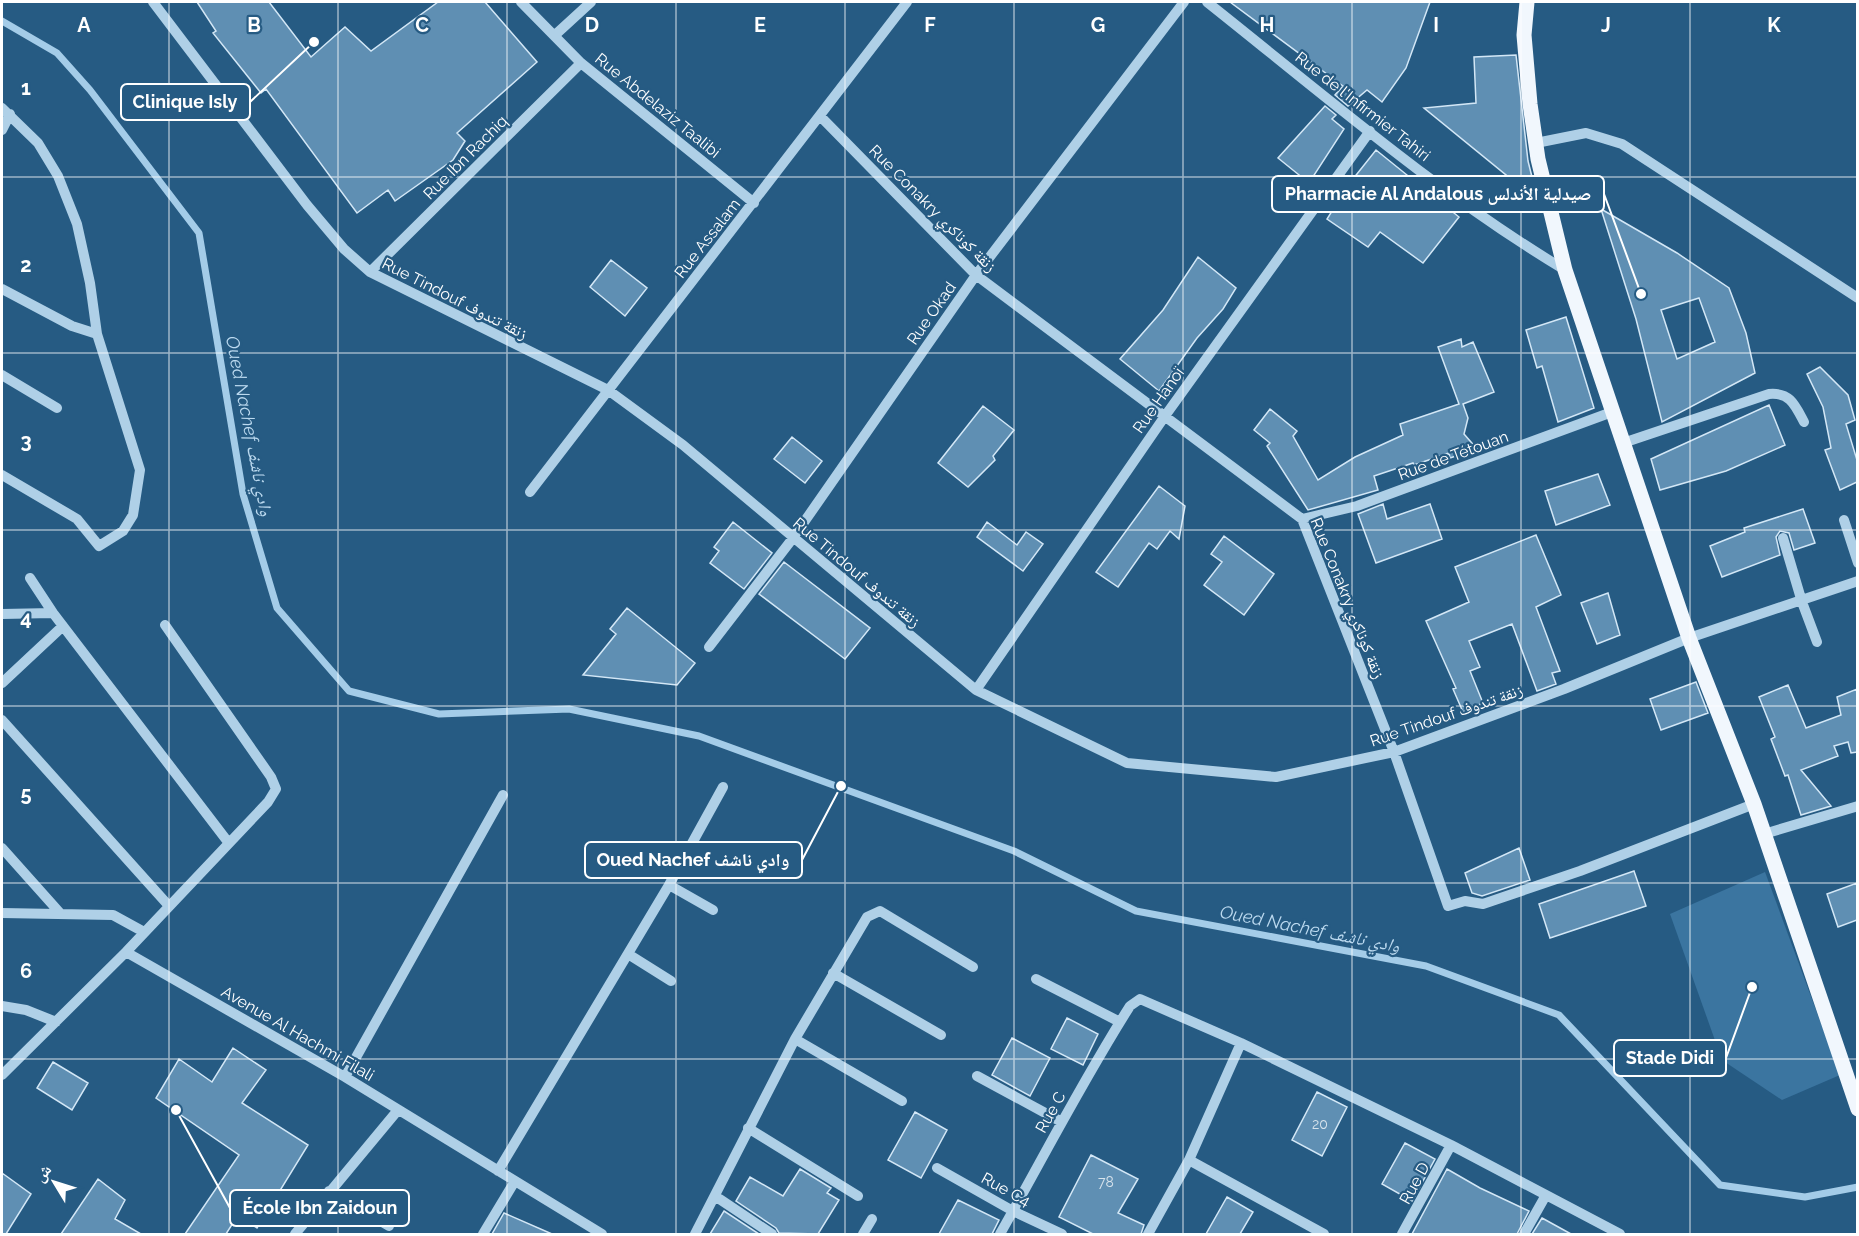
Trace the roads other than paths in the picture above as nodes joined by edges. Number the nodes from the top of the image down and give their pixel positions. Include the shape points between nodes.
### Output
1 (153, 2) edge
2 (521, 2) edge
3 (591, 2) edge
4 (907, 2) edge
5 (1184, 2) edge
6 (1207, 2) edge
7 (1527, 2) edge
8 (555, 35) junction
9 (581, 63) junction
10 (6, 111) edge
11 (820, 116) junction
12 (2, 130) edge
13 (1370, 131) junction
14 (1536, 143) junction
15 (754, 203) junction
16 (1565, 270) junction
17 (370, 272) junction
18 (976, 275) junction
19 (2, 289) edge
20 (1857, 298) edge
21 (97, 334) junction
22 (2, 375) edge
23 (608, 390) junction
24 (57, 408) dead end
25 (1612, 412) junction
26 (1165, 416) junction
27 (1804, 422) dead end
28 (1623, 443) junction
29 (2, 475) edge
30 (530, 492) dead end
31 (1302, 519) junction
32 (1844, 520) dead end
33 (793, 538) junction
34 (1783, 538) dead end
35 (1857, 563) edge
36 (30, 578) dead end
37 (1857, 581) edge
38 (1802, 602) junction
39 (53, 614) junction
40 (2, 615) edge
41 (165, 625) dead end
42 (63, 626) junction
43 (1689, 638) junction
44 (1817, 642) dead end
45 (709, 647) dead end
46 (2, 683) edge
47 (976, 690) junction
48 (2, 720) edge
49 (1394, 752) junction
50 (723, 787) dead end
51 (503, 795) dead end
52 (1754, 804) junction
53 (1857, 807) edge
54 (1764, 834) junction
55 (228, 842) junction
56 (2, 848) edge
57 (669, 885) junction
58 (170, 906) junction
59 (713, 910) dead end
60 (2, 913) edge
61 (60, 913) junction
62 (144, 932) junction
63 (126, 952) junction
64 (628, 954) junction
65 (973, 967) dead end
66 (833, 973) junction
67 (1036, 979) dead end
68 (671, 981) dead end
69 (2, 1006) edge
70 (56, 1022) junction
71 (1120, 1022) junction
72 (941, 1035) dead end
73 (795, 1039) junction
74 (1241, 1043) junction
75 (2, 1075) edge
76 (978, 1076) dead end
77 (345, 1077) junction
78 (903, 1101) dead end
79 (1857, 1109) edge
80 (398, 1110) junction
81 (1060, 1121) junction
82 (748, 1128) junction
83 (1451, 1145) junction
84 (1189, 1160) junction
85 (937, 1168) dead end
86 (498, 1171) junction
87 (515, 1181) junction
88 (329, 1191) junction
89 (1546, 1195) junction
90 (715, 1196) junction
91 (858, 1196) dead end
92 (1013, 1211) junction
93 (872, 1219) dead end
94 (388, 1226) dead end
95 (588, 1231) edge
96 (295, 1234) edge
97 (483, 1234) edge
98 (602, 1234) edge
99 (695, 1234) edge
100 (772, 1234) edge
101 (862, 1234) edge
102 (1000, 1234) edge
103 (1062, 1234) edge
104 (1148, 1234) edge
105 (1324, 1234) edge
106 (1402, 1234) edge
107 (1524, 1234) edge
108 (1620, 1234) edge

1 - 17 street, Rue Tindouf زنقة تندوف via 307,205 344,249
2 - 8 street, Rue Abdelaziz Taalibi
3 - 8 street
4 - 11 street, Rue Assalam
5 - 18 street, Rue Okad
6 - 13 street, Rue de l'Infirmier Tahiri
7 - 14 main road via 1524,35
8 - 9 street, Rue Abdelaziz Taalibi
9 - 15 street, Rue Abdelaziz Taalibi
9 - 17 street, Rue Ibn Rachiq
10 - 12 street
10 - 21 street via 38,143 66,195 77,224
11 - 15 street, Rue Assalam
11 - 18 street, Rue Conakry زنقة كوناكري
13 - 16 street, Rue de l'Infirmier Tahiri via 1506,235
13 - 26 street, Rue Hanoï
14 - 16 main road
14 - 20 street via 1586,133 1622,144
15 - 23 street, Rue Assalam
16 - 25 main road
17 - 23 street, Rue Tindouf زنقة تندوف
18 - 26 street, Rue Conakry زنقة كوناكري
18 - 33 street, Rue Okad
19 - 21 street via 72,327
21 - 29 street via 140,470 133,515 123,531 99,546 77,519
22 - 24 street
23 - 30 street, Rue Assalam
23 - 33 street, Rue Tindouf زنقة تندوف via 683,445
25 - 28 main road
25 - 31 street, Rue de Tétouan via 1357,506
26 - 31 street, Rue Conakry زنقة كوناكري
26 - 47 street, Rue Hanoï
27 - 28 street via 1788,397 1769,393
28 - 43 main road
31 - 49 street, Rue Conakry زنقة كوناكري
32 - 35 street
33 - 45 street, Rue Okad
33 - 47 street, Rue Tindouf زنقة تندوف
34 - 38 street
36 - 39 street
37 - 38 street, Rue Tindouf زنقة تندوف
38 - 43 street, Rue Tindouf زنقة تندوف
38 - 44 street
39 - 40 street
39 - 42 street
41 - 55 street via 276,789
42 - 46 street
42 - 55 street
43 - 49 street, Rue Tindouf زنقة تندوف
43 - 52 main road
47 - 49 street, Rue Tindouf زنقة تندوف via 1127,763 1276,777
48 - 58 street
49 - 52 street, Rue Conakry زنقة كوناكري via 1448,906 1465,901 1483,904
50 - 57 street
51 - 77 street
52 - 54 main road
53 - 54 street
54 - 79 main road
55 - 58 street
56 - 61 street
57 - 59 street
57 - 64 street
58 - 62 street
60 - 61 street
61 - 62 street via 113,915
62 - 63 street
63 - 70 street
63 - 77 street, Avenue Al Hachmi Filali
64 - 68 street
64 - 86 street
65 - 66 street via 876,911 867,917
66 - 72 street
66 - 73 street
67 - 71 street
69 - 70 street
70 - 75 street
71 - 74 street, Rue C via 1130,1006 1145,999
71 - 81 street, Rue C
73 - 78 street
73 - 82 street
74 - 83 street
74 - 84 street
76 - 81 street
77 - 80 street, Avenue Al Hachmi Filali
80 - 86 street, Avenue Al Hachmi Filali
80 - 88 street
81 - 92 street, Rue C
82 - 90 street
82 - 91 street
83 - 89 street
83 - 106 street, Rue D
84 - 104 street
84 - 105 street
85 - 92 street, Rue C4
86 - 87 street, Avenue Al Hachmi Filali
87 - 95 street, Avenue Al Hachmi Filali
87 - 97 street
88 - 94 street
88 - 96 street
89 - 107 street
89 - 108 street
90 - 99 street
90 - 100 street
92 - 102 street, Rue C
92 - 103 street, Rue C4
93 - 101 street
95 - 98 street, Avenue Al Hachmi Filali

